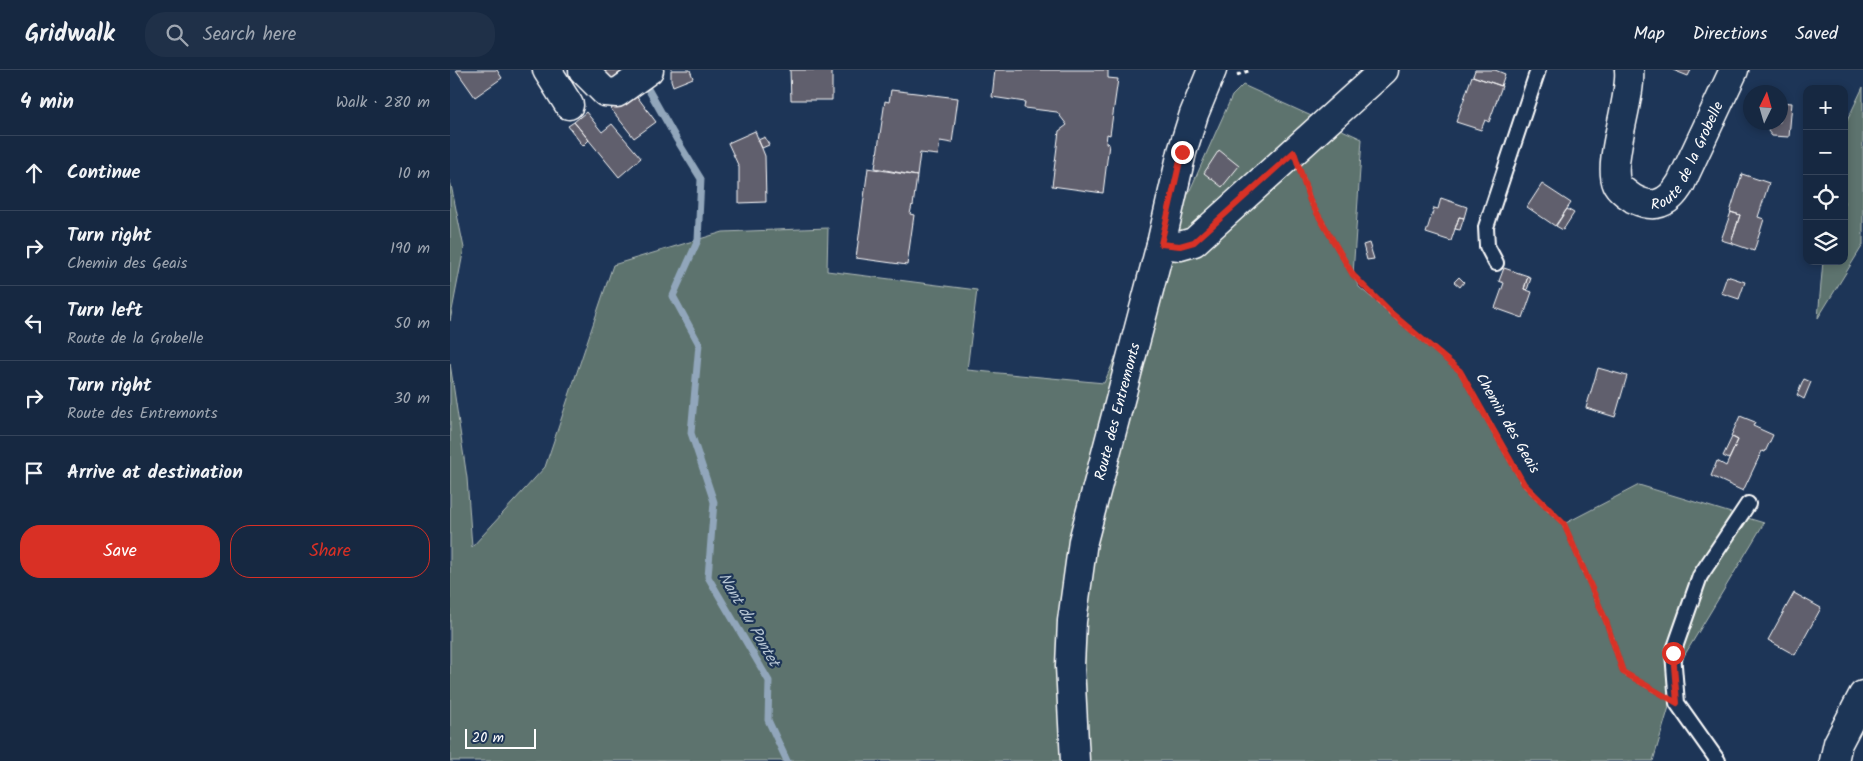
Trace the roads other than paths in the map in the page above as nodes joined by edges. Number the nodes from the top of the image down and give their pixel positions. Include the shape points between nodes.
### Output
1 (547, 70) edge
2 (582, 70) edge
3 (1384, 70) edge
4 (1538, 70) edge
5 (1629, 70) edge
6 (1734, 70) edge
7 (1222, 73) edge
8 (640, 77) edge
9 (569, 105) dead end
10 (1161, 244) junction
11 (1496, 263) dead end
12 (1748, 504) dead end
13 (1863, 696) edge
14 (1075, 761) edge
15 (1718, 761) edge
16 (1834, 761) edge

1 - 9 street
2 - 8 street via 605,92 617,93
3 - 10 street via 1194,242 1180,246
4 - 11 lane via 1486,227 1487,246
5 - 6 street, Route de la Grobelle via 1614,168 1617,183 1624,193 1639,202 1654,205 1666,202 1682,183
7 - 10 street, Route des Entremonts via 1194,114
10 - 14 street, Route des Entremonts via 1083,541 1072,621
12 - 15 lane via 1700,576 1673,653 1677,703
13 - 16 street via 1838,744

